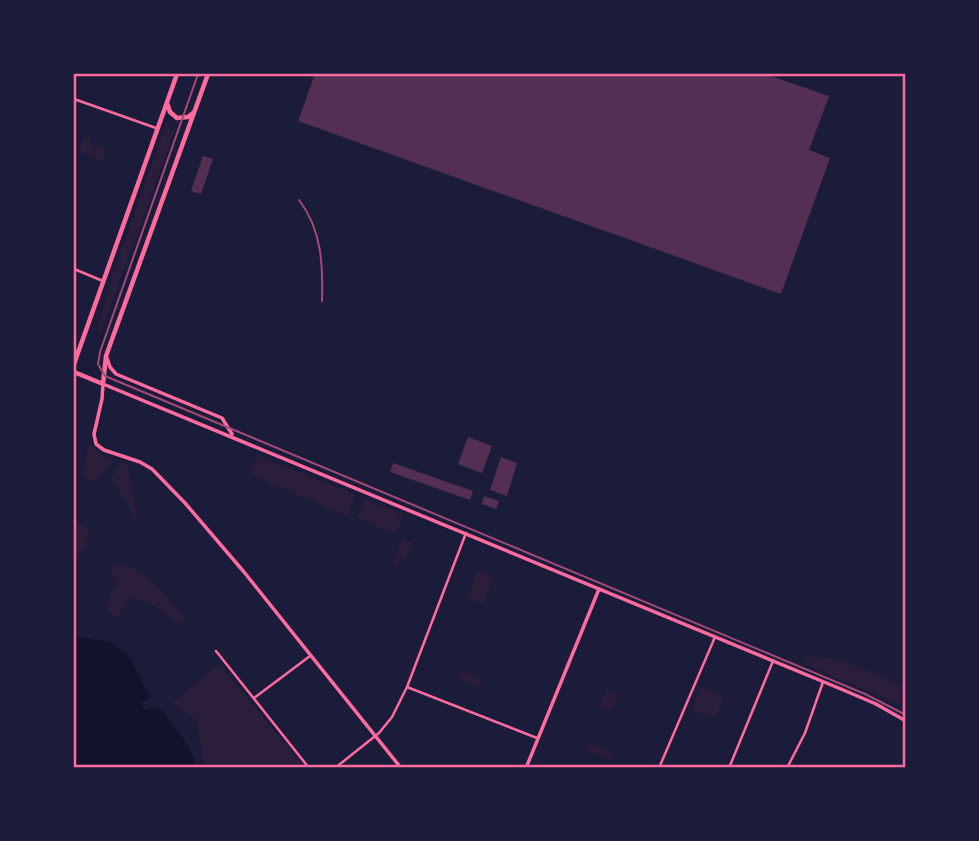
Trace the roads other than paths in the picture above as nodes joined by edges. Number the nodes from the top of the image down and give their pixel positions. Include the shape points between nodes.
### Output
1 (177, 74) edge
2 (208, 74) edge
3 (74, 99) edge
4 (167, 103) junction
5 (195, 112) junction
6 (157, 128) junction
7 (74, 269) edge
8 (103, 281) junction
9 (106, 356) junction
10 (74, 364) edge
11 (74, 372) edge
12 (103, 384) junction
13 (233, 436) junction
14 (466, 533) junction
15 (599, 589) junction
16 (715, 637) junction
17 (215, 652) dead end
18 (311, 656) junction
19 (773, 661) junction
20 (823, 682) junction
21 (407, 688) junction
22 (254, 698) junction
23 (905, 721) edge
24 (376, 735) junction
25 (537, 738) junction
26 (309, 768) edge
27 (335, 768) edge
28 (401, 768) edge
29 (526, 768) edge
30 (659, 768) edge
31 (729, 768) edge
32 (787, 768) edge

1 - 4 main road
2 - 5 main road
3 - 6 street
4 - 5 main road via 177,118
4 - 6 main road
5 - 9 main road
6 - 8 main road
7 - 8 street
8 - 10 main road
9 - 12 main road
9 - 13 main road via 116,374 222,418
11 - 12 main road
12 - 13 main road
12 - 18 main road via 96,444 158,474
13 - 14 main road
14 - 15 main road
14 - 21 street
15 - 16 main road
15 - 25 main road
16 - 19 main road
16 - 30 street
17 - 22 street
18 - 22 street
18 - 24 main road
19 - 20 main road
19 - 31 street
20 - 23 main road
20 - 32 street
21 - 24 street
21 - 25 street
22 - 26 street
24 - 27 street
24 - 28 main road
25 - 29 main road

